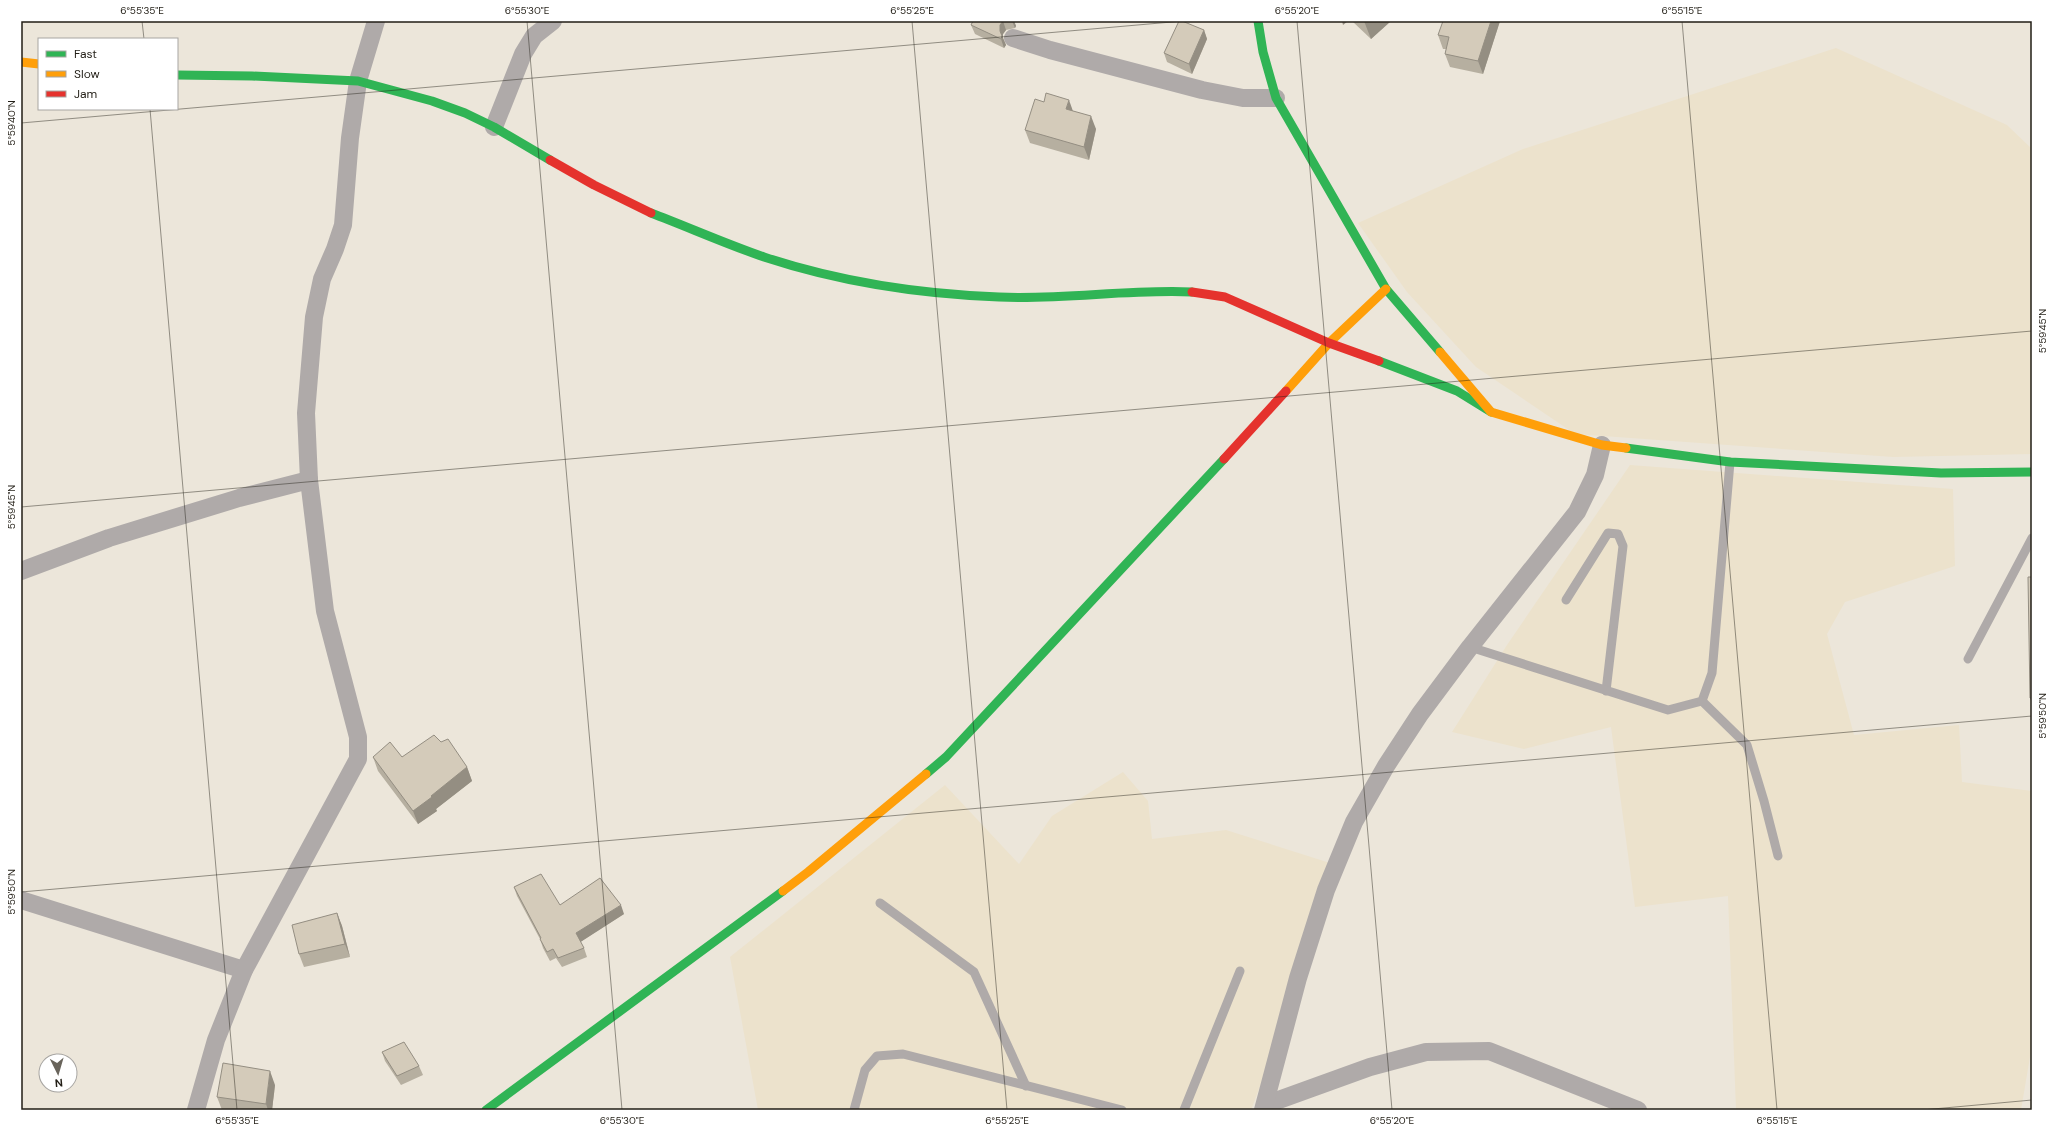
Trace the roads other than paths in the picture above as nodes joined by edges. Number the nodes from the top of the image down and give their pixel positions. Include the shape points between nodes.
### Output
1 (376, 21) edge
2 (553, 21) edge
3 (1258, 21) edge
4 (1013, 38) dead end
5 (21, 62) edge
6 (38, 64) edge
7 (178, 75) edge
8 (358, 81) junction
9 (1276, 98) junction
10 (494, 127) junction
11 (1386, 290) junction
12 (1329, 343) junction
13 (1491, 412) junction
14 (1602, 445) junction
15 (1730, 462) junction
16 (2032, 472) edge
17 (309, 480) junction
18 (2032, 538) edge
19 (21, 571) edge
20 (1566, 600) dead end
21 (1470, 647) junction
22 (1968, 659) dead end
23 (1606, 690) junction
24 (1702, 702) junction
25 (1778, 856) dead end
26 (21, 900) edge
27 (880, 903) dead end
28 (244, 970) junction
29 (1240, 971) dead end
30 (1026, 1086) junction
31 (1264, 1108) edge
32 (196, 1110) edge
33 (486, 1110) edge
34 (854, 1110) edge
35 (1122, 1110) edge
36 (1184, 1110) edge
37 (1638, 1110) edge

1 - 8 street
2 - 10 street via 534,36 523,54
3 - 9 street via 1263,52
4 - 9 street via 1202,90 1243,98
5 - 6 street
7 - 8 street
8 - 10 street via 465,112
8 - 17 street via 350,138 343,225 322,279 314,317 306,413
9 - 11 street
10 - 12 street via 637,207 764,257 853,281 908,290 998,297 1045,298 1155,290 1200,292 1225,297
11 - 12 street
11 - 13 street
12 - 13 street via 1457,392
12 - 33 street via 1198,488 946,756 808,872
13 - 14 street
14 - 15 street
14 - 21 street via 1595,475 1577,512
15 - 16 street via 1941,473
15 - 24 lane via 1712,673
17 - 19 street via 239,498 109,538
17 - 28 street via 325,611 358,737 358,759
18 - 22 lane
20 - 23 lane via 1608,533 1618,534 1623,546
21 - 23 lane
21 - 31 street via 1420,714 1354,822 1326,890 1298,978
23 - 24 lane via 1668,710
24 - 25 lane via 1747,745
26 - 28 street
27 - 30 lane via 974,972
28 - 32 street via 216,1040
29 - 36 lane
30 - 34 lane via 903,1054 877,1056 865,1070
30 - 35 lane
31 - 37 street via 1364,1069 1426,1052 1489,1051

